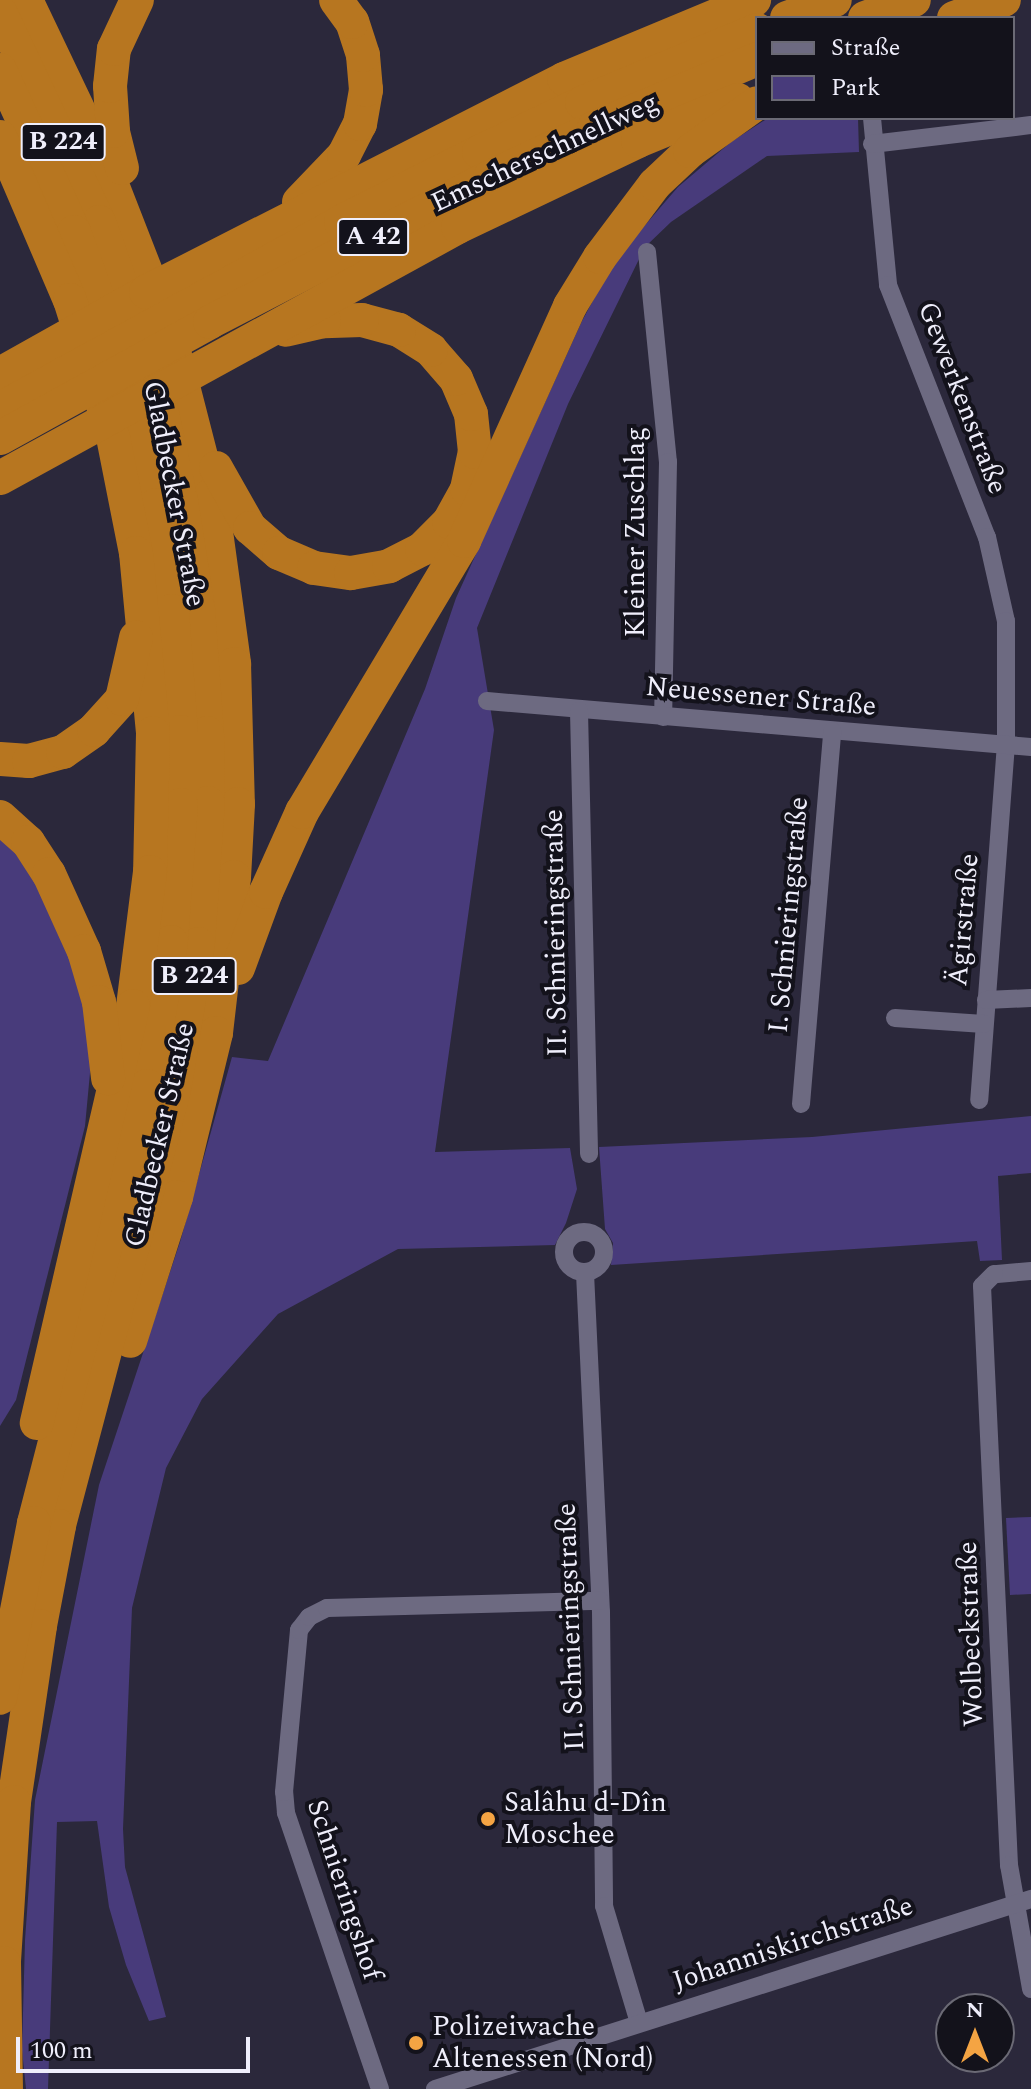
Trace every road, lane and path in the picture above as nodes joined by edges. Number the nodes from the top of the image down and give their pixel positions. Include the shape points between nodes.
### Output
1 (26, 0) edge
2 (137, 0) edge
3 (336, 0) edge
4 (754, 0) edge
5 (835, 0) edge
6 (914, 0) edge
7 (1004, 0) edge
8 (0, 12) edge
9 (792, 16) edge
10 (870, 16) edge
11 (960, 16) edge
12 (755, 31) edge
13 (755, 60) edge
14 (0, 70) edge
15 (755, 93) edge
16 (755, 104) edge
17 (872, 120) edge
18 (1031, 125) edge
19 (0, 137) edge
20 (872, 144) junction
21 (0, 191) edge
22 (251, 239) junction
23 (647, 252) dead end
24 (108, 282) junction
25 (247, 340) junction
26 (2, 372) edge
27 (0, 409) edge
28 (160, 423) junction
29 (0, 438) edge
30 (0, 478) edge
31 (142, 602) junction
32 (487, 701) dead end
33 (579, 711) junction
34 (663, 717) junction
35 (832, 731) junction
36 (1006, 744) junction
37 (1031, 747) edge
38 (0, 759) edge
39 (0, 817) edge
40 (1031, 998) edge
41 (986, 1000) junction
42 (895, 1018) dead end
43 (984, 1024) junction
44 (216, 1033) junction
45 (979, 1100) dead end
46 (801, 1104) dead end
47 (589, 1154) dead end
48 (94, 1185) junction
49 (1031, 1271) edge
50 (585, 1273) dead end
51 (59, 1526) junction
52 (600, 1601) junction
53 (12, 1625) junction
54 (0, 1698) edge
55 (1023, 1901) edge
56 (1031, 1989) edge
57 (639, 2023) junction
58 (6, 2089) edge
59 (380, 2089) edge
60 (435, 2089) edge

1 - 24 highway via 102,159
2 - 24 highway via 114,49 110,86
3 - 22 highway via 352,22 363,55 366,90 360,124 344,155 321,181
4 - 22 highway via 564,79
5 - 9 highway
6 - 10 highway
7 - 11 highway
8 - 24 highway, B 224 via 77,171
12 - 27 highway, Emscherschnellweg / A 42 via 595,97 465,159
13 - 29 highway, Emscherschnellweg / A 42 via 490,177
14 - 24 highway, B 224
15 - 25 highway via 638,141 458,227
16 - 44 highway via 690,151 655,184 570,306 464,541 302,812 266,892
17 - 20 street, Gewerkenstraße
18 - 20 street
19 - 24 highway
20 - 36 street, Gewerkenstraße via 888,285 987,537 1006,621
21 - 24 highway via 25,219
22 - 26 highway
23 - 34 street, Kleiner Zuschlag via 668,462
24 - 28 highway
24 - 28 highway
25 - 28 highway via 324,321 362,320 399,330 431,350 456,379 471,414 475,452 467,489 449,522 422,549 389,566 364,571 314,568 279,553 250,528
25 - 30 highway
28 - 31 highway via 136,553
28 - 44 highway via 228,604 237,729 234,877
28 - 51 highway, Gladbecker Straße / B 224 via 192,560 204,668 208,803 201,917 174,1090
28 - 53 highway, Gladbecker Straße / B 224 via 181,805 171,942 147,1086
31 - 38 highway via 122,699 94,730 63,752 29,761
31 - 48 highway via 153,733 150,872 133,1006
32 - 33 street, Neuessener Straße
33 - 34 street, Neuessener Straße
33 - 47 street, II. Schnieringstraße
34 - 35 street, Neuessener Straße
35 - 36 street, Neuessener Straße
35 - 46 street, I. Schnieringstraße
36 - 37 street, Neuessener Straße
36 - 41 street, Ägirstraße
39 - 48 highway via 28,842 49,874 84,951 99,1002 108,1077
40 - 41 street
41 - 43 street, Ägirstraße
42 - 43 street
43 - 45 street, Ägirstraße
44 - 51 highway via 176,1197 134,1330
48 - 53 highway via 37,1424 20,1520
49 - 55 street, Wolbeckstraße via 987,1277 982,1286 1009,1865
50 - 52 street, II. Schnieringstraße
51 - 58 highway, Gladbecker Straße / B 224 via 14,1802 4,1963
52 - 57 street, II. Schnieringstraße via 604,1906
52 - 59 street, Schnieringshof via 327,1608 309,1617 299,1630 286,1813
53 - 54 highway, Gladbecker Straße / B 224
55 - 56 street, Wolbeckstraße
55 - 57 street, Johanniskirchstraße
57 - 60 street, Johanniskirchstraße

